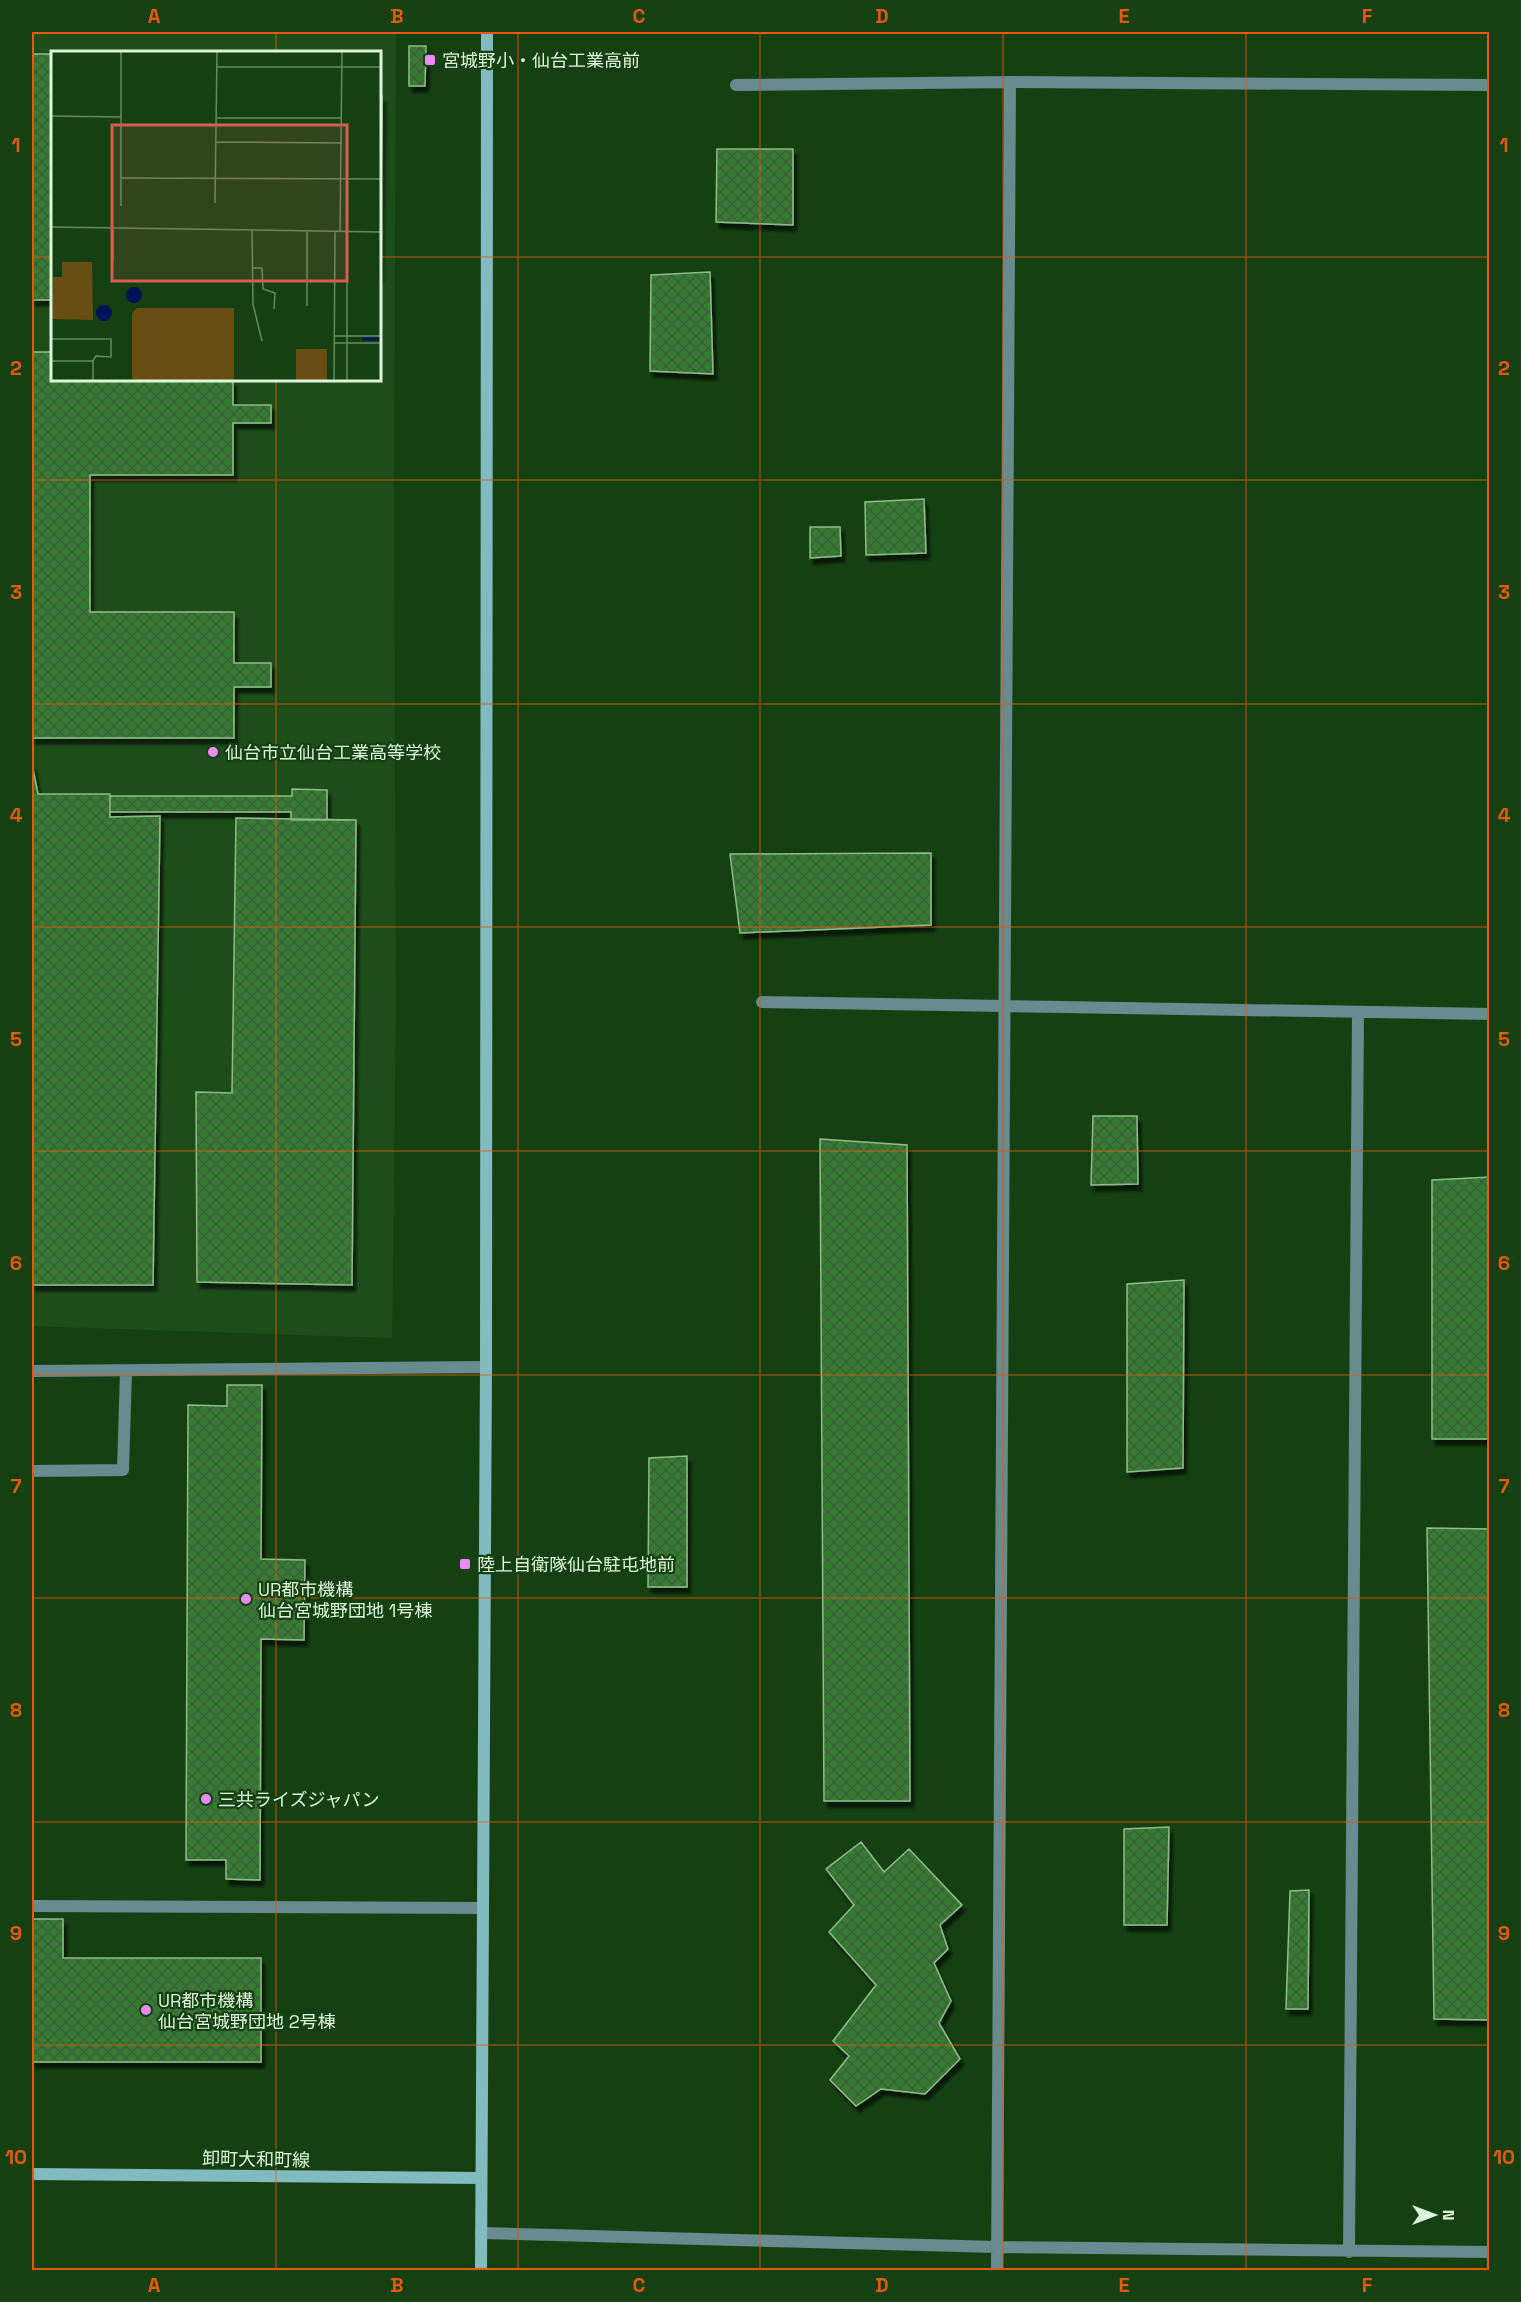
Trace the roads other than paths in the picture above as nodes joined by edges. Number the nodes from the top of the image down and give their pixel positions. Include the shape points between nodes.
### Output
1 (487, 32) edge
2 (1010, 82) junction
3 (736, 85) dead end
4 (1490, 85) edge
5 (762, 1002) dead end
6 (1005, 1006) junction
7 (1358, 1012) junction
8 (1490, 1014) edge
9 (486, 1367) junction
10 (32, 1371) edge
11 (126, 1371) junction
12 (32, 1472) edge
13 (32, 1906) edge
14 (483, 1908) junction
15 (32, 2174) edge
16 (480, 2178) junction
17 (480, 2233) junction
18 (997, 2247) junction
19 (1349, 2252) junction
20 (1490, 2252) edge
21 (480, 2271) edge
22 (997, 2271) edge

1 - 9 street
2 - 3 lane
2 - 4 lane
2 - 6 lane
5 - 6 lane
6 - 7 lane
6 - 18 lane
7 - 8 lane
7 - 19 lane
9 - 11 lane
9 - 14 street
10 - 11 lane
11 - 12 lane via 123,1470
13 - 14 lane
14 - 16 street
15 - 16 street, 卸町大和町線
16 - 17 street
17 - 18 lane
17 - 21 street
18 - 19 lane
18 - 22 lane
19 - 20 lane

